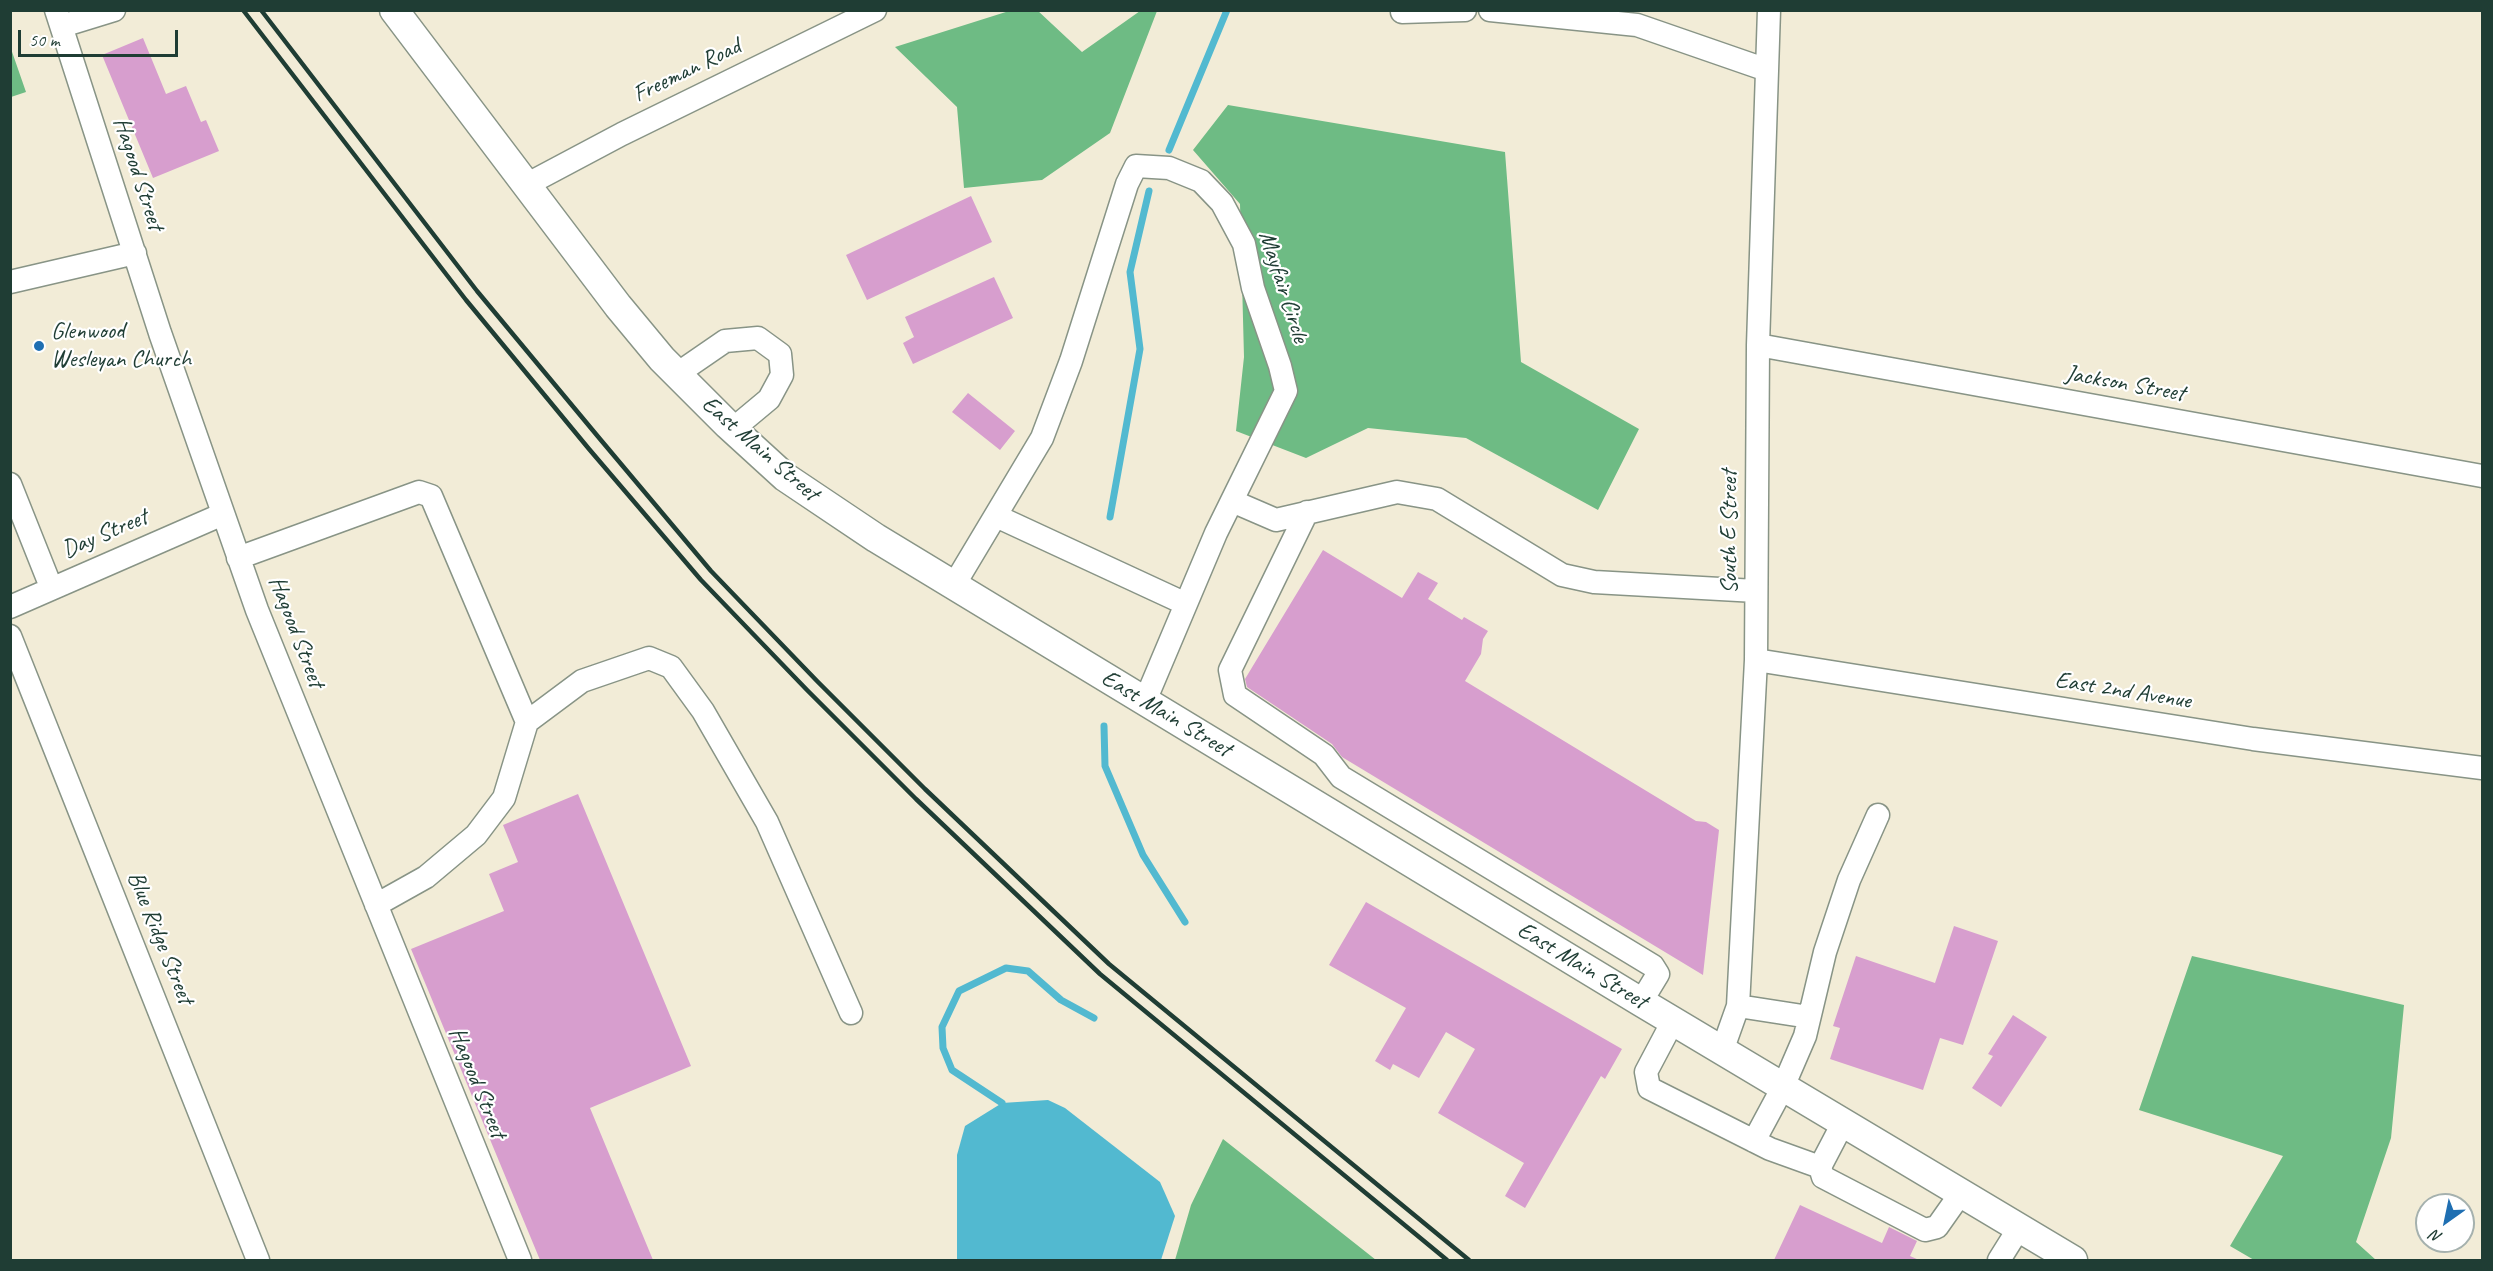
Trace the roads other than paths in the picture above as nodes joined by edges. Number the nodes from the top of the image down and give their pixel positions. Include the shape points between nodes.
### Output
1 (114, 10) edge
2 (394, 10) edge
3 (875, 10) edge
4 (1465, 10) edge
5 (1490, 10) edge
6 (1769, 10) edge
7 (1402, 12) edge
8 (59, 18) edge
9 (1767, 70) junction
10 (526, 185) junction
11 (135, 253) junction
12 (10, 282) edge
13 (1758, 345) junction
14 (677, 374) junction
15 (733, 429) junction
16 (2482, 476) edge
17 (10, 484) edge
18 (1232, 501) junction
19 (1307, 512) junction
20 (222, 514) junction
21 (996, 516) junction
22 (238, 558) junction
23 (954, 585) junction
24 (51, 587) junction
25 (1756, 591) junction
26 (1186, 604) junction
27 (10, 607) edge
28 (10, 636) edge
29 (1756, 660) junction
30 (1145, 701) junction
31 (527, 722) junction
32 (2482, 768) edge
33 (1878, 815) dead end
34 (1470, 855) junction
35 (1450, 886) junction
36 (376, 905) junction
37 (1641, 1002) junction
38 (1738, 1006) junction
39 (851, 1013) dead end
40 (1809, 1017) junction
41 (1673, 1021) junction
42 (1722, 1051) junction
43 (1783, 1087) junction
44 (1843, 1123) junction
45 (1754, 1141) junction
46 (1820, 1167) junction
47 (1961, 1193) junction
48 (2019, 1228) junction
49 (258, 1260) edge
50 (520, 1260) edge
51 (1999, 1260) edge
52 (2073, 1260) edge

1 - 8 street
2 - 10 main road, East Main Street
3 - 10 street, Freeman Road
4 - 7 street
5 - 9 street via 1637,25
6 - 9 street, South E Street
8 - 11 street, Hagood Street
9 - 13 street, South E Street
10 - 14 main road, East Main Street via 618,306
11 - 12 street
11 - 20 street, Hagood Street
13 - 16 street, Jackson Street
13 - 25 street, South E Street
14 - 15 main road, East Main Street
14 - 15 street via 725,340 758,338 780,354 782,375 769,399
15 - 23 main road, East Main Street via 785,477 817,500
17 - 24 street
18 - 19 street via 1276,520
18 - 21 street, Mayfair Circle via 1286,391 1280,366 1253,288 1244,244 1222,203 1201,181 1169,168 1136,166 1042,438
18 - 26 street, Mayfair Circle
19 - 25 street via 1397,492 1437,499 1562,575 1594,582
19 - 34 street via 1230,670 1235,695 1324,755 1341,777
20 - 22 street, Hagood Street
20 - 24 street, Day Street
21 - 23 street, Mayfair Circle
21 - 26 street
22 - 31 street via 419,492 431,496
22 - 36 street, Hagood Street
23 - 30 main road, East Main Street
24 - 27 street, Day Street
25 - 29 street, South E Street
26 - 30 street, Mayfair Circle
28 - 49 street, Blue Ridge Street
29 - 32 street, East 2nd Avenue via 2253,739
29 - 38 street, South E Street
30 - 35 main road, East Main Street
31 - 36 street via 504,798 476,835 426,877
31 - 39 street via 582,681 648,658 671,667 703,711 767,822
33 - 40 street via 1849,880
34 - 35 street
34 - 37 street via 1653,966 1658,974
35 - 37 main road, East Main Street
36 - 50 street, Hagood Street
37 - 41 main road, East Main Street
38 - 40 street
38 - 42 street, South E Street
40 - 43 street
41 - 42 main road, East Main Street
41 - 45 street via 1646,1072 1649,1088
42 - 43 main road, East Main Street
43 - 44 main road, East Main Street
43 - 45 street
44 - 46 street
44 - 47 main road, East Main Street
45 - 46 street
46 - 47 street via 1823,1177 1925,1230 1937,1227
47 - 48 main road, East Main Street
48 - 51 street
48 - 52 main road, East Main Street

